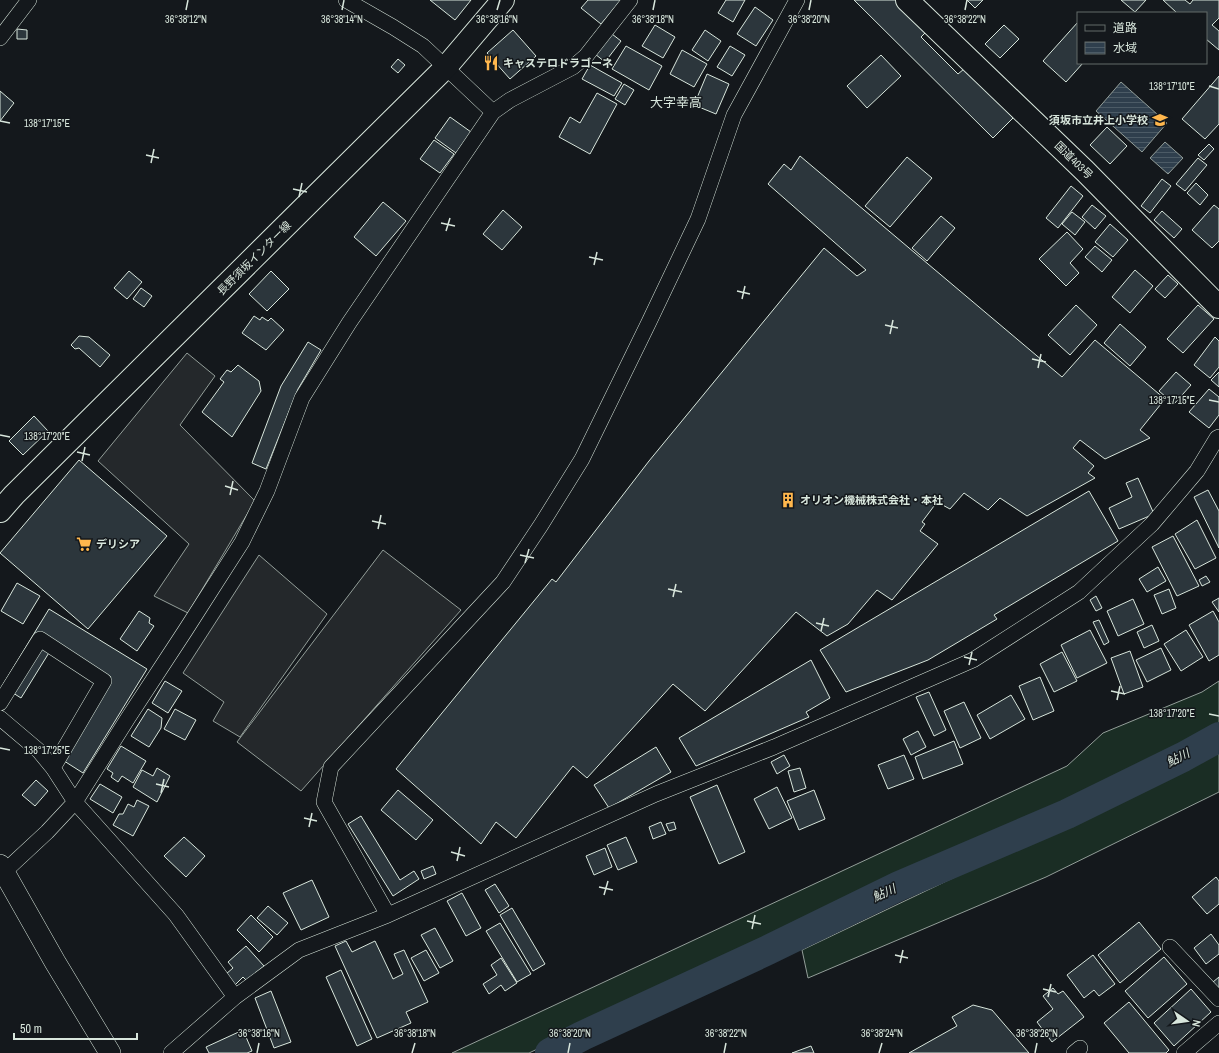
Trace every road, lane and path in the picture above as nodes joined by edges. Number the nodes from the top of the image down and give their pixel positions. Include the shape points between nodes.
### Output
1 (29, 0) edge
2 (346, 0) edge
3 (503, 0) edge
4 (630, 0) edge
5 (797, 0) edge
6 (907, 0) edge
7 (0, 38) edge
8 (446, 67) junction
9 (493, 112) junction
10 (1219, 307) edge
11 (1219, 437) edge
12 (0, 511) edge
13 (0, 703) edge
14 (0, 718) edge
15 (53, 768) junction
16 (75, 802) junction
17 (2, 868) edge
18 (388, 915) junction
19 (1170, 947) dead end
20 (235, 996) junction
21 (1219, 999) edge
22 (1219, 1023) edge
23 (110, 1053) edge
24 (171, 1053) edge
25 (1184, 1053) edge

1 - 7 street
2 - 8 street via 423,46
3 - 8 main road, 長野須坂インター線
4 - 9 street via 586,56 573,67 510,100
5 - 18 street via 734,114 698,219 582,459 503,582 331,767 324,802
6 - 10 main road, 国道403号 via 1085,171
8 - 9 street
8 - 12 main road, 長野須坂インター線
9 - 16 street via 348,323 302,398 267,491 242,542
11 - 18 street via 1197,471 1152,524 1079,592 973,660 774,747 656,794
13 - 15 street via 40,639 104,681
14 - 15 street via 39,751
15 - 16 street
16 - 17 street via 47,832
16 - 20 street via 176,916
17 - 23 street
18 - 20 street via 299,950
19 - 21 street
20 - 24 street
22 - 25 street

